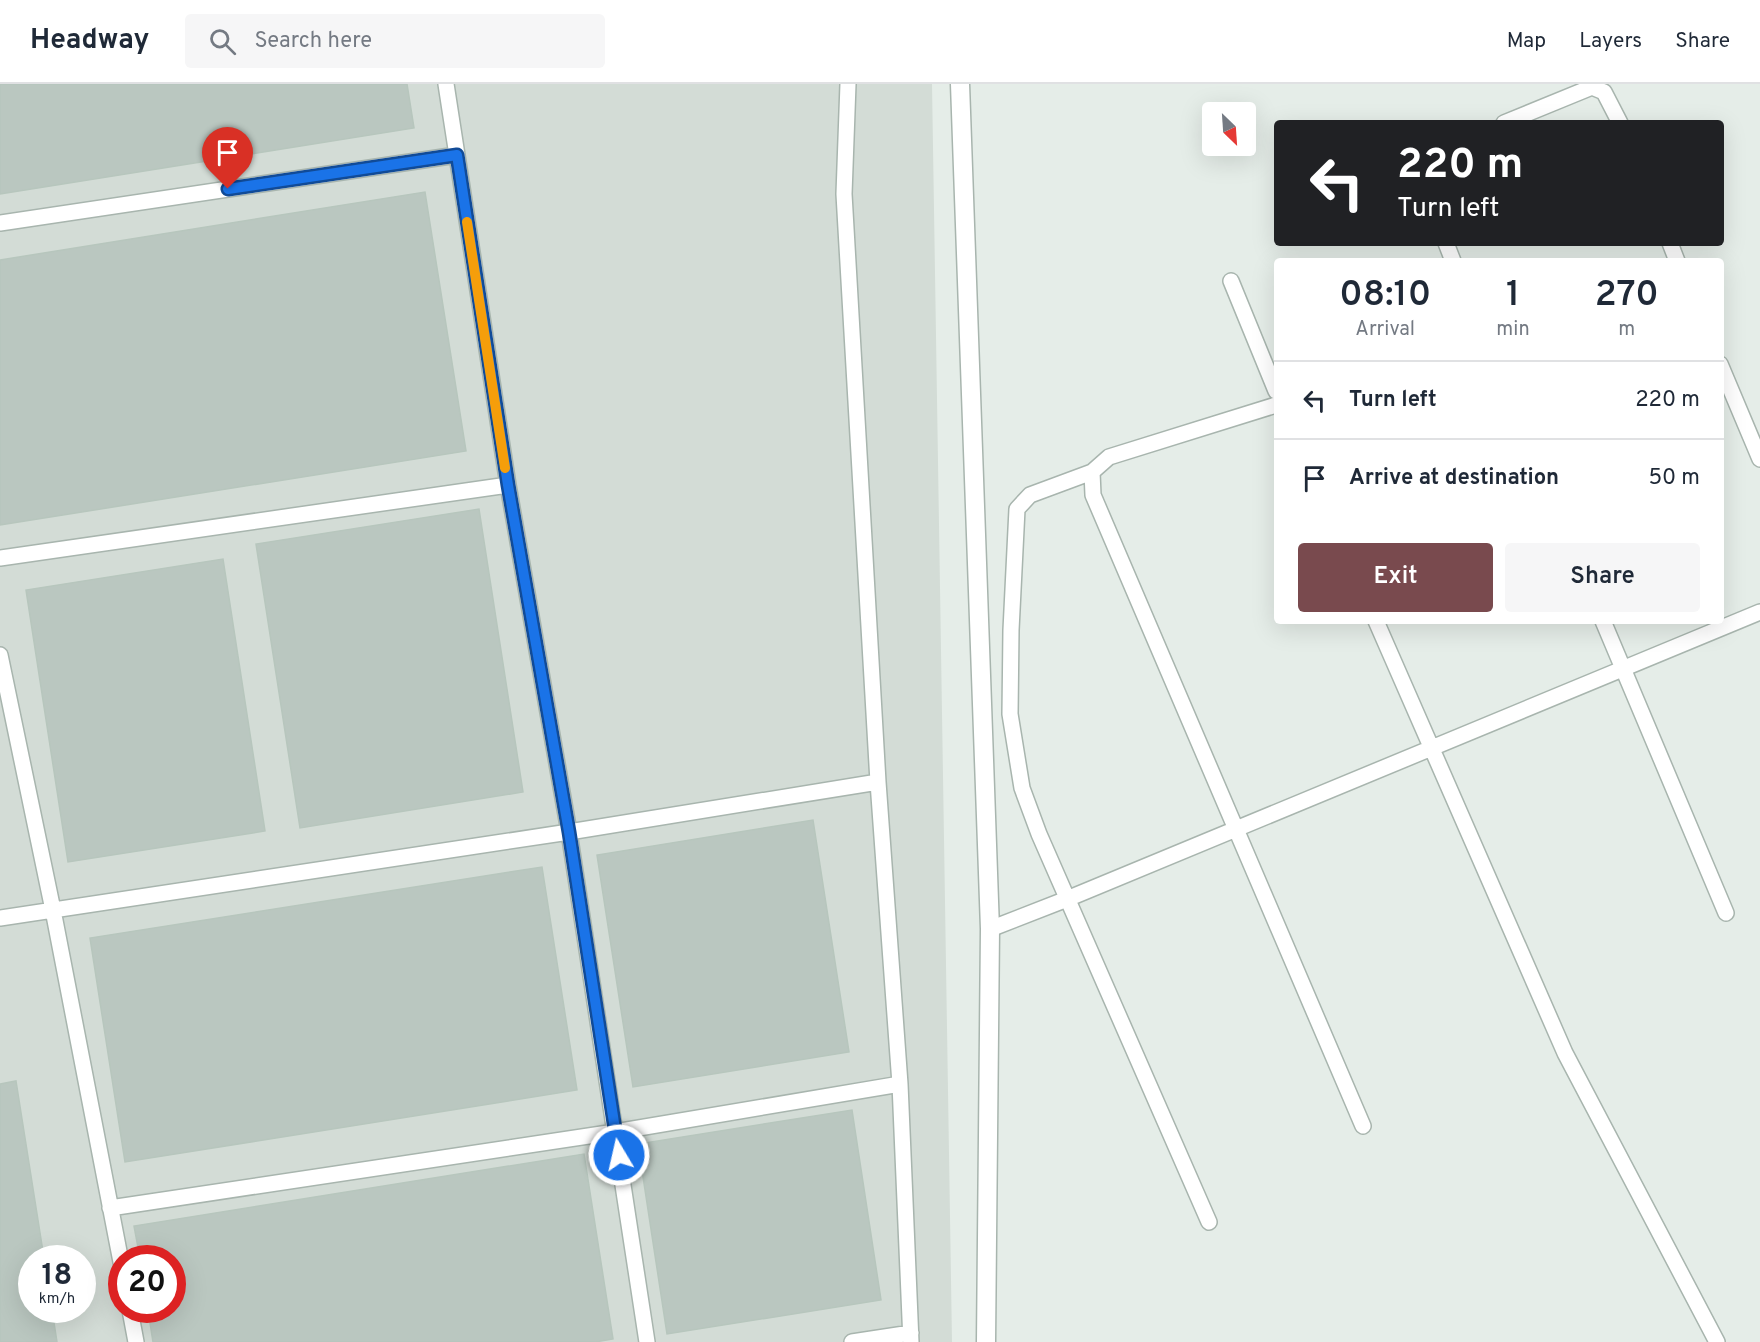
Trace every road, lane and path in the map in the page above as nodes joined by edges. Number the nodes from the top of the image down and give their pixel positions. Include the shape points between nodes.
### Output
1 (446, 84) edge
2 (848, 84) edge
3 (960, 84) edge
4 (1511, 120) edge
5 (1618, 120) edge
6 (457, 155) junction
7 (0, 223) edge
8 (1231, 281) dead end
9 (1724, 374) edge
10 (1274, 386) edge
11 (1274, 406) edge
12 (1760, 459) edge
13 (1092, 472) junction
14 (508, 485) junction
15 (0, 558) edge
16 (1760, 612) edge
17 (1377, 624) edge
18 (1604, 624) edge
19 (0, 655) edge
20 (1623, 668) junction
21 (1431, 748) junction
22 (879, 782) junction
23 (1237, 829) junction
24 (569, 832) junction
25 (1067, 899) junction
26 (53, 910) junction
27 (1726, 913) dead end
28 (0, 918) edge
29 (990, 929) junction
30 (900, 1084) junction
31 (1363, 1126) dead end
32 (615, 1132) junction
33 (110, 1208) junction
34 (1209, 1222) dead end
35 (118, 1245) edge
36 (132, 1323) edge
37 (911, 1338) edge
38 (136, 1342) edge
39 (647, 1342) edge
40 (852, 1342) edge
41 (987, 1342) edge
42 (1717, 1342) edge

1 - 6 lane
2 - 22 lane via 844,194
3 - 29 street
4 - 5 lane via 1592,87 1604,92
6 - 7 lane
6 - 14 lane
8 - 10 lane
9 - 12 lane
11 - 13 lane via 1109,457
13 - 23 lane via 1093,495
13 - 25 lane via 1030,495 1017,508 1010,714 1022,788
14 - 15 lane
14 - 24 lane
16 - 20 lane
17 - 21 lane
18 - 20 lane
19 - 26 lane
20 - 21 lane
20 - 27 lane
21 - 23 lane
21 - 42 lane via 1565,1053
22 - 24 lane
22 - 30 lane
23 - 25 lane
23 - 31 lane
24 - 26 lane
24 - 32 lane
25 - 29 lane
25 - 34 lane
26 - 28 lane
26 - 33 lane
29 - 41 street
30 - 32 lane
30 - 37 lane
32 - 33 lane
32 - 39 lane
33 - 35 lane
36 - 38 lane
37 - 40 lane

